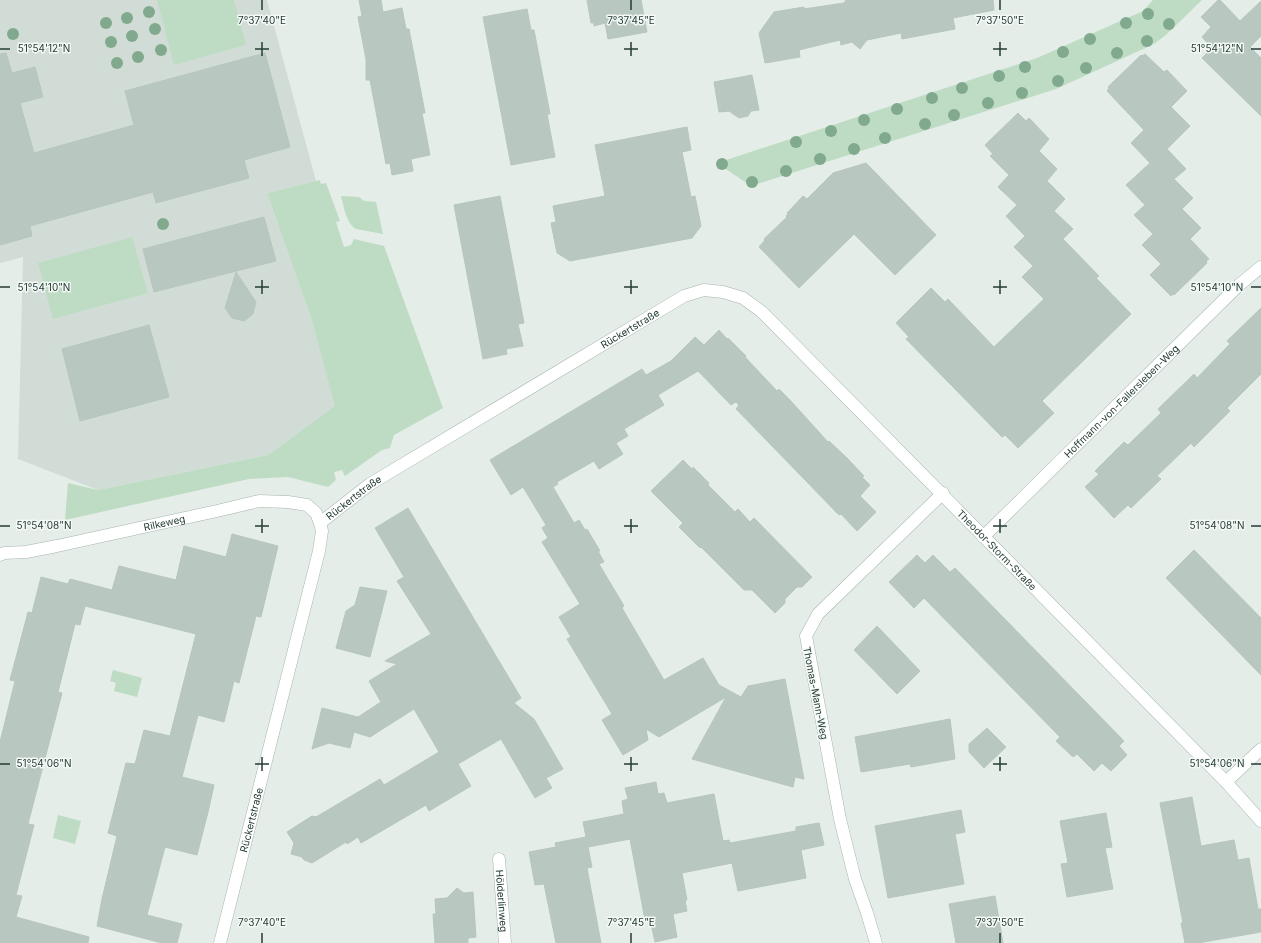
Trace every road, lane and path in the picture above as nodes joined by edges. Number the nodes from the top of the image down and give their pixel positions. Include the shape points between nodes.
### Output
1 (1261, 268) edge
2 (723, 292) joint
3 (943, 493) junction
4 (320, 523) junction
5 (983, 537) junction
6 (0, 555) edge
7 (1261, 749) edge
8 (1226, 782) junction
9 (1261, 821) edge
10 (499, 859) dead end
11 (220, 943) edge
12 (505, 943) edge
13 (876, 943) edge

1 - 5 street, Hoffmann-von-Fallersleben-Weg via 1239,285
2 - 3 street, Theodor-Storm-Straße via 743,298 762,312
2 - 4 street, Rückertstraße via 704,290 684,296 370,484
3 - 5 street, Theodor-Storm-Straße
3 - 13 street, Thomas-Mann-Weg via 818,614 806,636 840,819 855,879
4 - 6 street, Rilkeweg via 316,513 307,506 288,502 259,501 57,546
4 - 11 street, Rückertstraße via 322,531 319,551
5 - 8 street, Theodor-Storm-Straße
7 - 8 street
8 - 9 street, Theodor-Storm-Straße
10 - 12 street, Hölderlinweg

